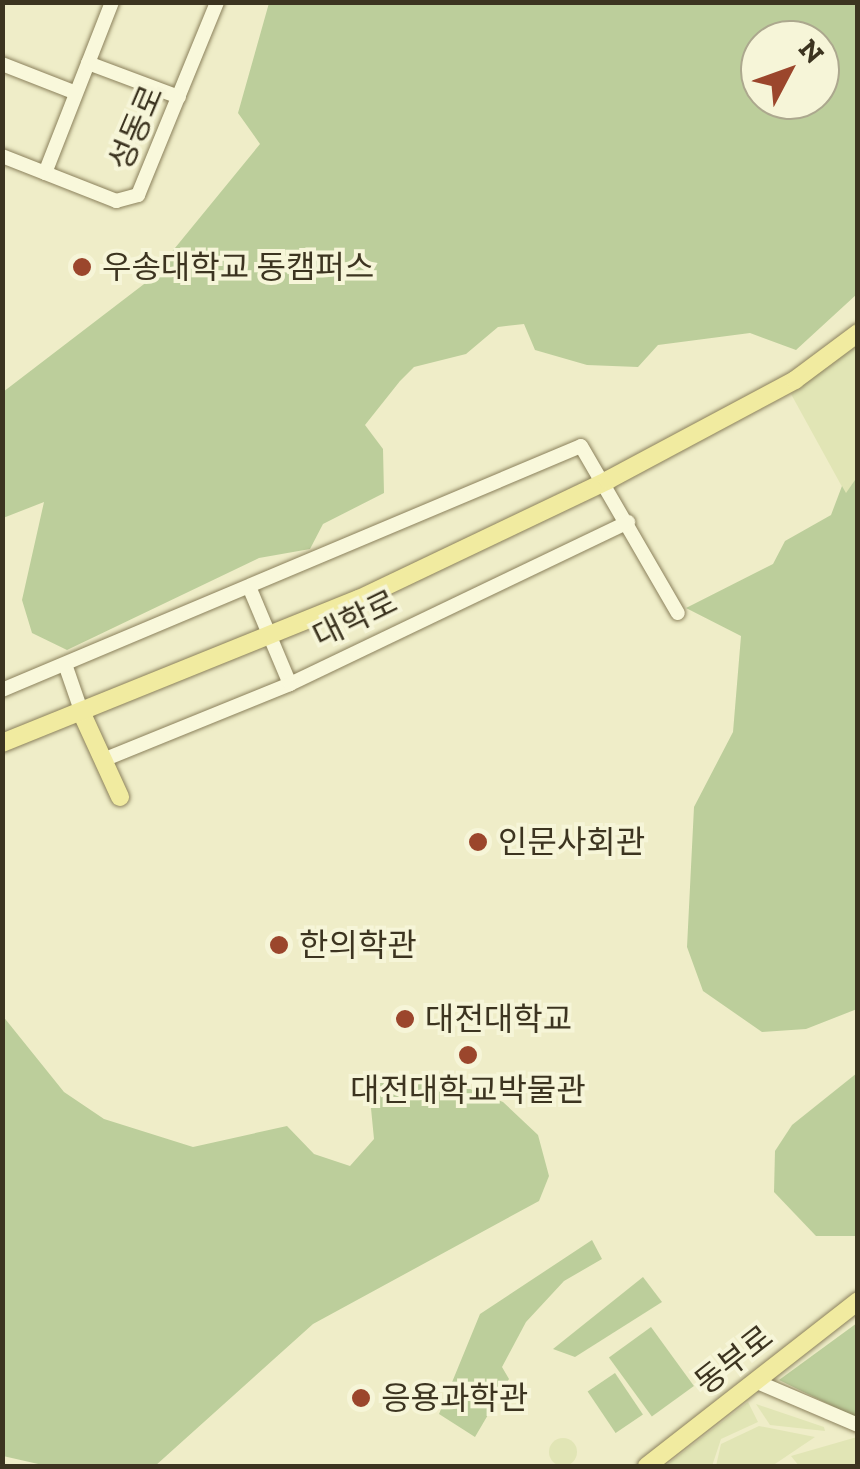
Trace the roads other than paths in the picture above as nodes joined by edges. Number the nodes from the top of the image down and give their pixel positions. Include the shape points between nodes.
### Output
1 (112, 2) edge
2 (217, 2) edge
3 (88, 63) junction
4 (2, 64) edge
5 (76, 94) junction
6 (179, 97) junction
7 (2, 156) edge
8 (45, 174) junction
9 (858, 332) edge
10 (608, 480) junction
11 (628, 522) junction
12 (250, 589) junction
13 (678, 613) dead end
14 (270, 636) junction
15 (66, 667) junction
16 (290, 684) junction
17 (2, 690) edge
18 (83, 716) junction
19 (2, 742) edge
20 (104, 760) junction
21 (120, 797) dead end
22 (858, 1301) edge
23 (756, 1381) junction
24 (858, 1425) edge
25 (647, 1466) edge

1 - 3 street
2 - 6 street, 성동로
3 - 5 street
3 - 6 street
4 - 5 street
5 - 8 street
6 - 8 street, 성동로 via 128,202
7 - 8 street, 성동로
9 - 10 main road, 대학로 via 795,380
10 - 11 street
10 - 12 street via 581,446 567,450
10 - 14 main road, 대학로
11 - 13 street
11 - 16 street, 대학로
12 - 14 street
12 - 15 street
14 - 16 street
14 - 18 main road, 대학로
15 - 17 street
15 - 18 street
16 - 20 street, 대학로
18 - 19 main road, 대학로
18 - 20 main road
20 - 21 main road
22 - 23 main road, 동부로
23 - 24 street
23 - 25 main road, 동부로

